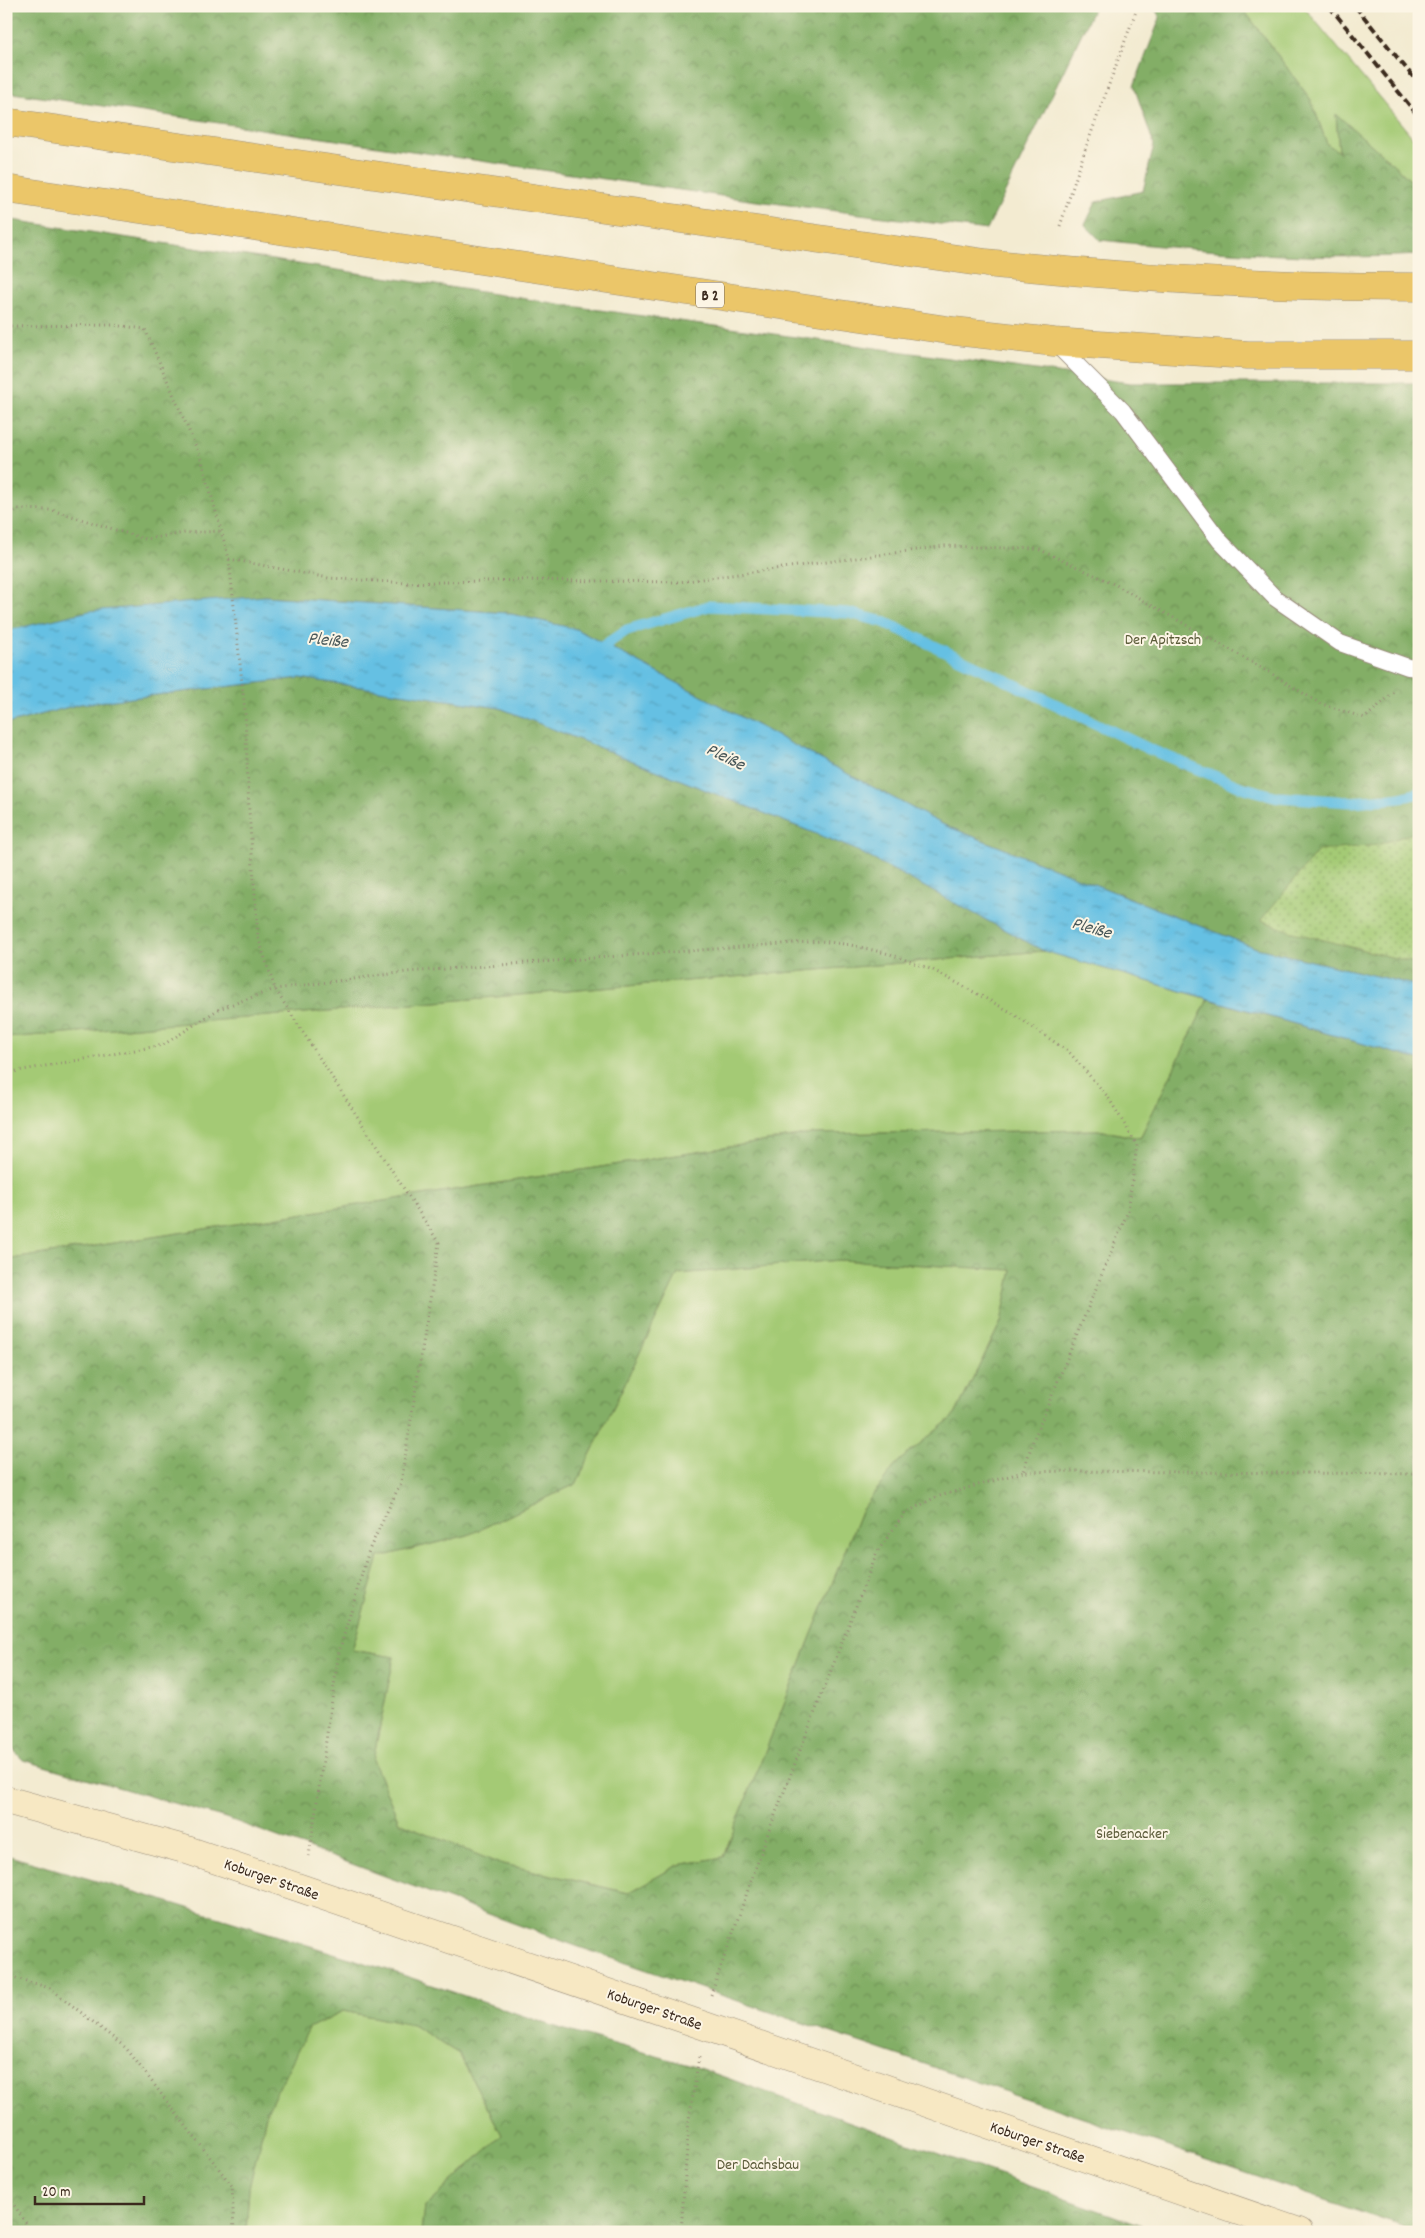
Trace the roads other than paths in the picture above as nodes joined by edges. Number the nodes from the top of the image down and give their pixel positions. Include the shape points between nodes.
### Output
1 (6, 122) edge
2 (6, 189) edge
3 (1419, 287) edge
4 (1054, 342) junction
5 (1419, 355) edge
6 (1413, 667) edge
7 (6, 1800) edge
8 (1299, 2232) edge

1 - 3 highway via 986,263 1249,284
2 - 4 highway, B 2 via 954,331
4 - 5 highway, B 2 via 1248,355
4 - 6 lane via 1123,411 1220,541 1275,598 1340,643
7 - 8 main road, Koburger Straße via 184,1849

